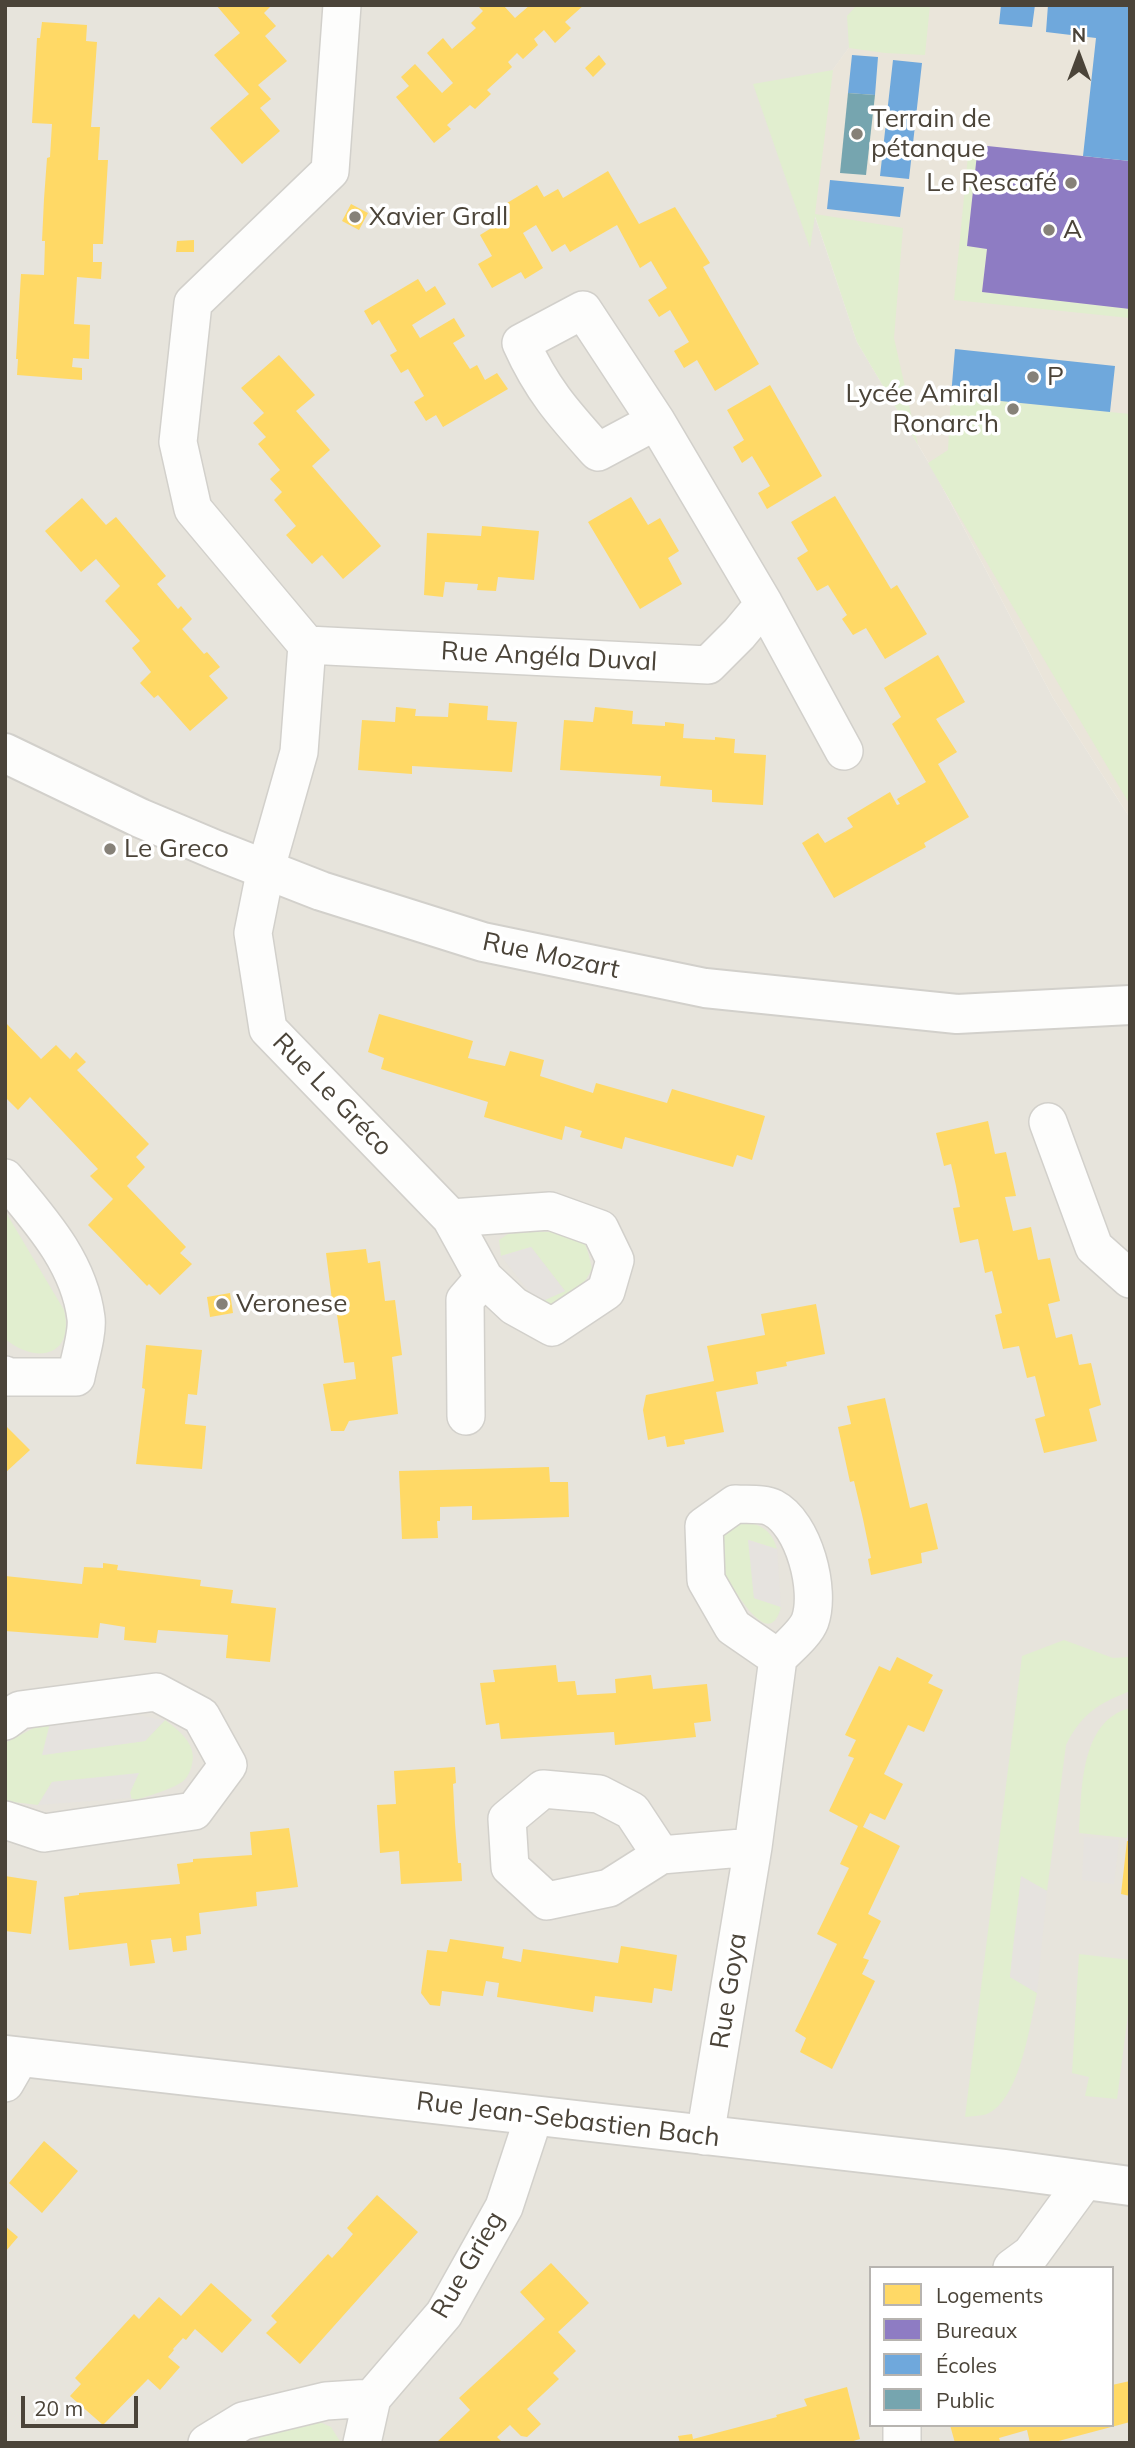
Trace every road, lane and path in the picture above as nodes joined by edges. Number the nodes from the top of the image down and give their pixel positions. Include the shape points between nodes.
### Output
1 (342, 5) edge
2 (656, 421) dead end
3 (764, 604) junction
4 (307, 645) junction
5 (844, 751) dead end
6 (5, 753) edge
7 (266, 868) junction
8 (1130, 1005) edge
9 (1048, 1122) dead end
10 (5, 1178) edge
11 (451, 1218) junction
12 (484, 1278) junction
13 (1130, 1279) edge
14 (5, 1375) edge
15 (466, 1416) dead end
16 (778, 1658) dead end
17 (5, 1721) edge
18 (5, 1820) edge
19 (753, 1847) junction
20 (661, 1855) dead end
21 (10, 2065) edge
22 (534, 2116) junction
23 (705, 2136) junction
24 (1085, 2180) junction
25 (1130, 2186) edge
26 (1015, 2266) edge
27 (372, 2398) junction
28 (207, 2443) edge
29 (362, 2443) edge

1 - 4 street via 330,171 193,303 178,442 193,509
2 - 3 street
3 - 4 street, Rue Angéla Duval via 708,665
3 - 5 street
4 - 7 street, Rue Le Gréco via 299,752
6 - 7 street, Rue Mozart via 140,818
7 - 8 street, Rue Mozart via 321,891 483,942 705,988 957,1014
7 - 11 street, Rue Le Gréco via 253,933 268,1029
9 - 13 street via 1094,1247
10 - 14 street via 49,1231 74,1271 87,1320 76,1377
11 - 12 street, Rue Le Gréco
11 - 12 street, Rue Le Gréco via 550,1211 600,1228 615,1260 606,1291 552,1327 514,1306
12 - 15 street via 465,1300
16 - 19 street, Rue Goya
17 - 18 street via 20,1710 156,1692 201,1716 228,1765 194,1811 44,1833
19 - 20 street
19 - 23 street, Rue Goya
21 - 22 street, Rue Jean-Sebastien Bach
22 - 23 street, Rue Jean-Sebastien Bach
22 - 27 street, Rue Grieg via 504,2207 444,2314
23 - 24 street, Rue Jean-Sebastien Bach
24 - 25 street, Rue Jean-Sebastien Bach
24 - 26 street via 1031,2254
27 - 28 street via 326,2400 243,2421
27 - 29 street, Rue Grieg

